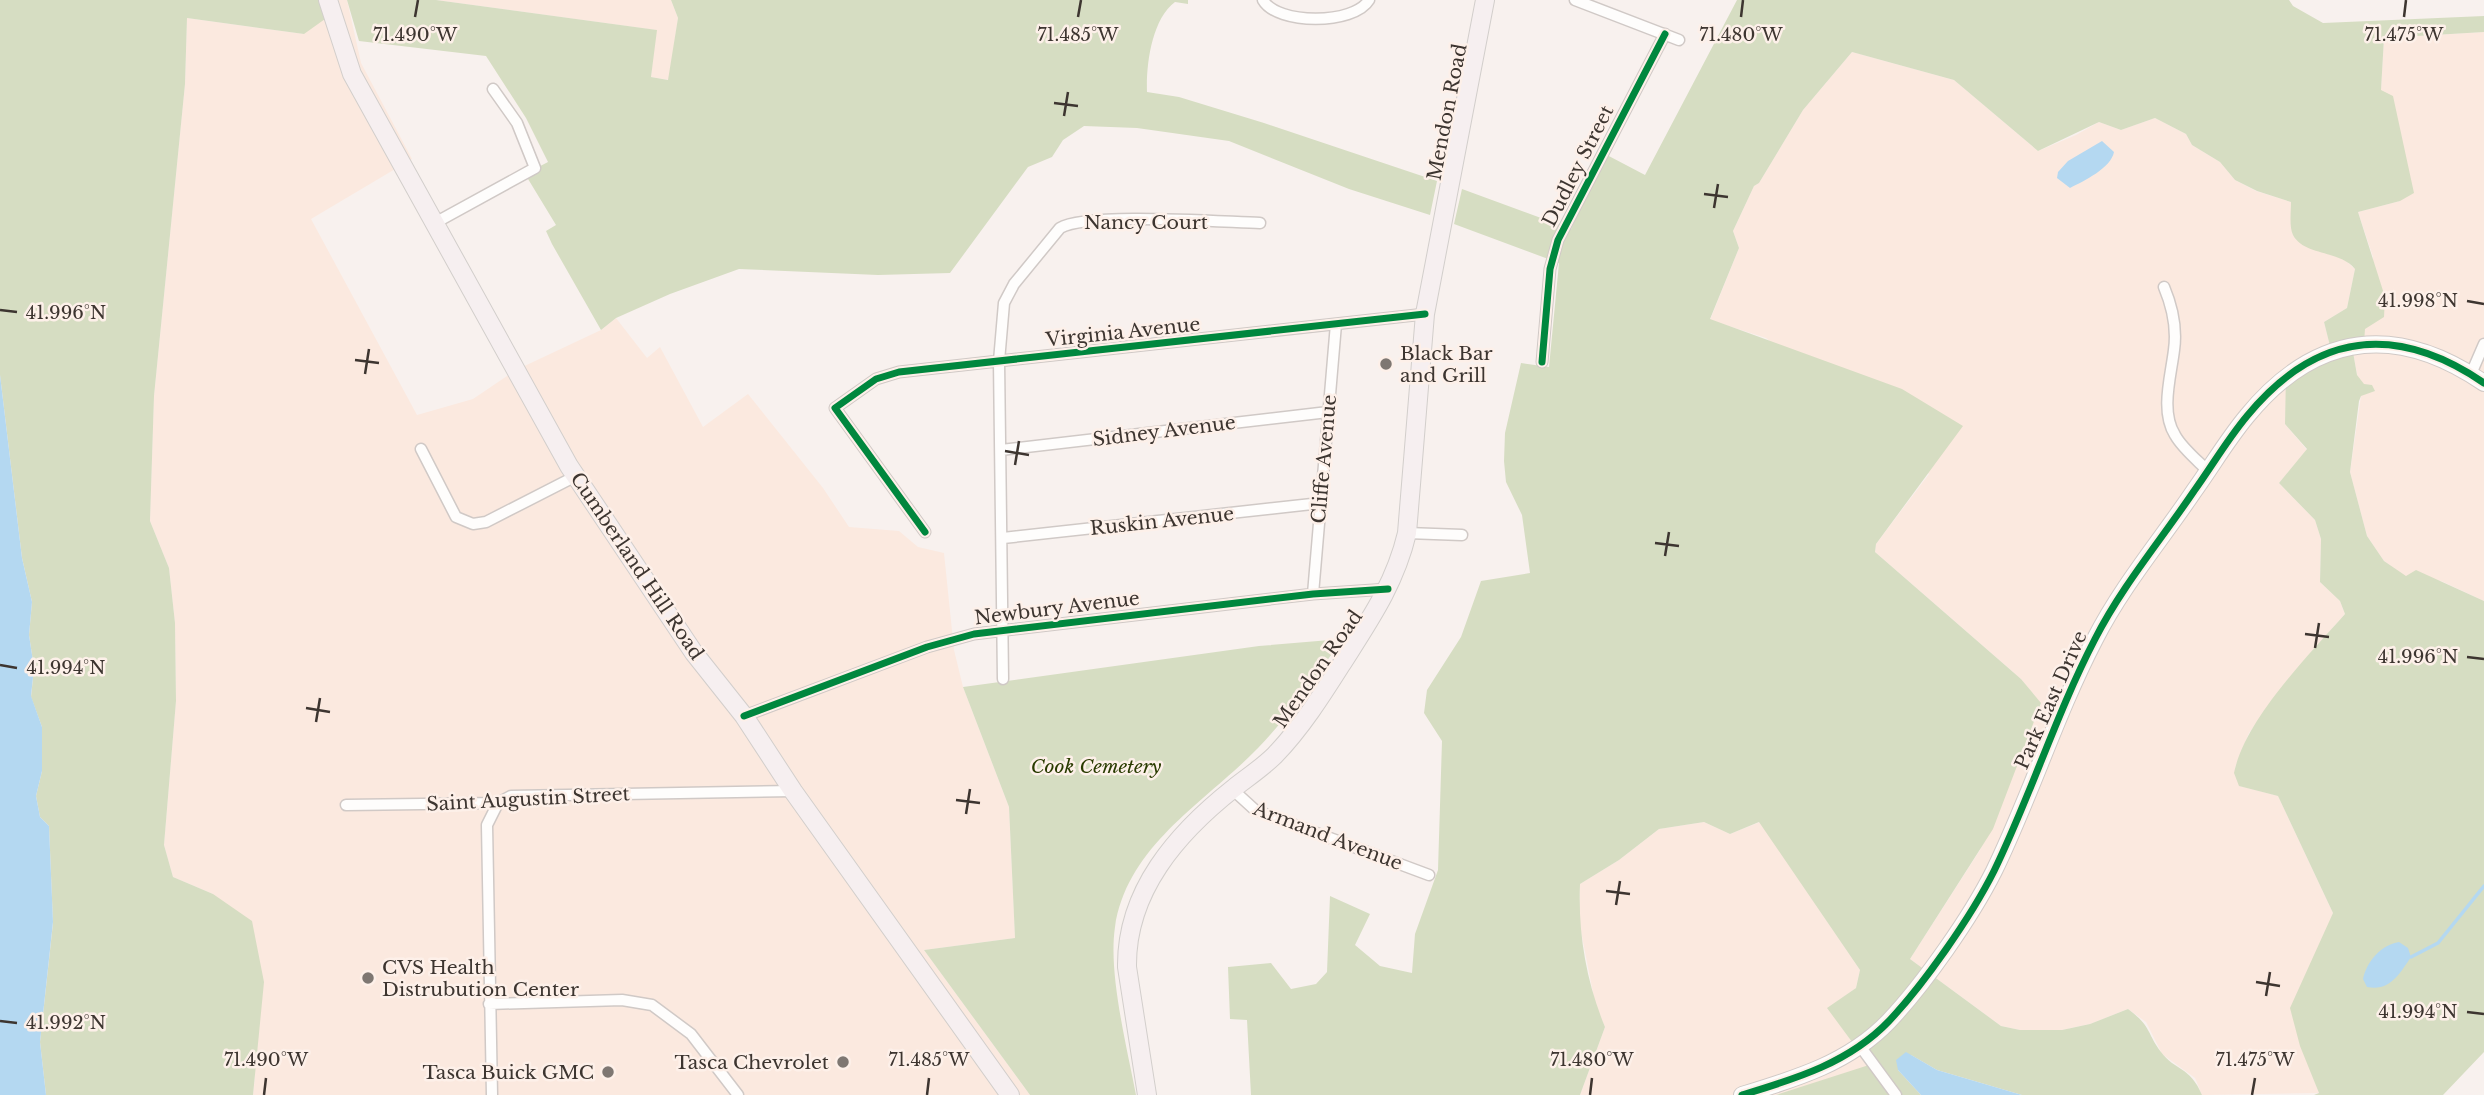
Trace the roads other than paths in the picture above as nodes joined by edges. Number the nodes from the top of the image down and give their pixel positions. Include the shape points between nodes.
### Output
1 (328, 0) edge
2 (1263, 0) edge
3 (1369, 0) edge
4 (1485, 0) edge
5 (1575, 0) edge
6 (1665, 34) junction
7 (1679, 40) dead end
8 (493, 89) dead end
9 (1260, 223) dead end
10 (433, 224) junction
11 (2164, 287) dead end
12 (1425, 314) junction
13 (1336, 324) junction
14 (2484, 344) edge
15 (999, 361) junction
16 (1542, 362) dead end
17 (2478, 378) edge
18 (1328, 412) junction
19 (421, 449) dead end
20 (1001, 450) junction
21 (2208, 471) junction
22 (576, 476) junction
23 (1321, 503) junction
24 (925, 532) dead end
25 (1408, 533) junction
26 (1462, 535) dead end
27 (1003, 538) junction
28 (1388, 589) junction
29 (1312, 594) junction
30 (1004, 629) junction
31 (1003, 679) dead end
32 (744, 716) junction
33 (1232, 789) junction
34 (793, 791) junction
35 (498, 803) junction
36 (346, 805) dead end
37 (1429, 875) dead end
38 (489, 1004) junction
39 (1860, 1046) junction
40 (492, 1095) edge
41 (738, 1095) edge
42 (1010, 1095) edge
43 (1147, 1095) edge
44 (1742, 1095) edge
45 (1896, 1095) edge

1 - 10 main road, Cumberland Hill Road via 352,74
2 - 3 street via 1277,14 1304,18 1340,16 1360,9
4 - 12 main road, Mendon Road
5 - 6 street
6 - 7 street
6 - 16 street, Dudley Street via 1558,240 1550,269
8 - 10 street via 517,123 536,168
9 - 15 street, Nancy Court via 1068,223 1005,298
10 - 22 main road, Cumberland Hill Road
11 - 21 street via 2174,334 2169,421 2176,438
12 - 13 street, Virginia Avenue
12 - 25 main road, Mendon Road
13 - 15 street, Virginia Avenue
13 - 18 street, Cliffe Avenue
14 - 17 street
15 - 20 street, Nancy Court
15 - 24 street, Virginia Avenue via 885,375 835,408
17 - 21 street, Park East Drive via 2435,354 2409,346 2370,344 2333,352 2280,381 2248,414
18 - 20 street, Sidney Avenue
18 - 23 street, Cliffe Avenue
19 - 22 street via 456,517 473,524 486,522
20 - 27 street, Nancy Court
21 - 39 street, Park East Drive via 2095,637 1983,891 1903,1005
22 - 32 main road, Cumberland Hill Road via 701,662
23 - 27 street, Ruskin Avenue
23 - 29 street, Cliffe Avenue
25 - 26 street
25 - 28 main road, Mendon Road
27 - 30 street, Nancy Court
28 - 29 street, Newbury Avenue
28 - 33 main road, Mendon Road via 1368,627 1286,742
29 - 30 street, Newbury Avenue
30 - 31 street, Nancy Court
30 - 32 street, Newbury Avenue via 927,647
32 - 34 main road, Cumberland Hill Road
33 - 37 street, Armand Avenue via 1255,810
33 - 43 main road, Mendon Road via 1167,853 1148,882 1129,930 1127,967
34 - 35 street, Saint Augustin Street via 512,796
34 - 42 main road, Cumberland Hill Road
35 - 36 street, Saint Augustin Street
35 - 38 street via 487,825
38 - 40 street
38 - 41 street via 622,1000 652,1005 691,1034
39 - 44 street, Park East Drive via 1816,1070
39 - 45 street

